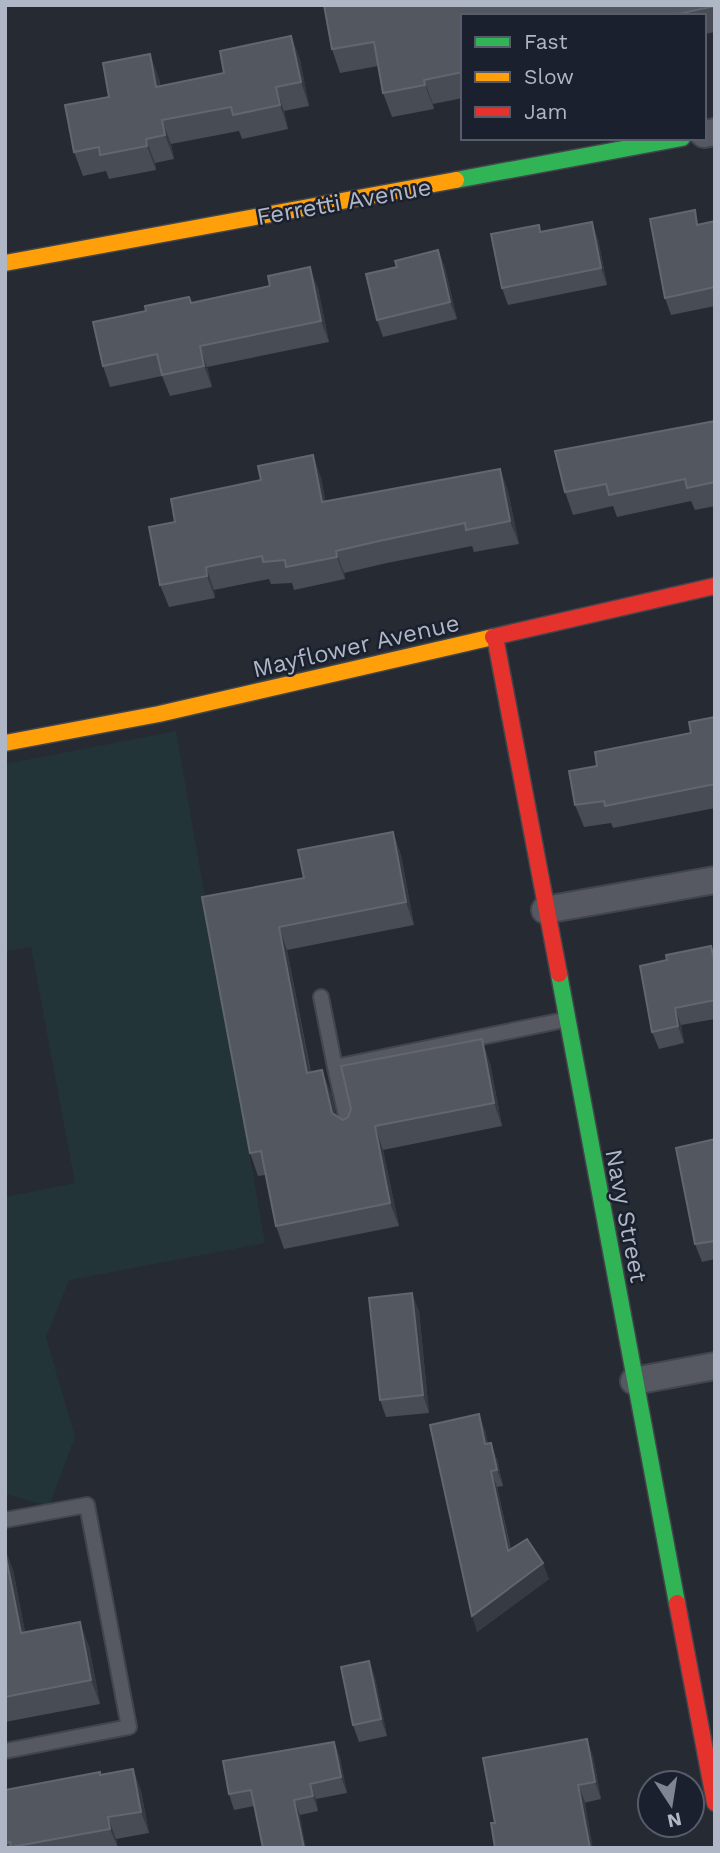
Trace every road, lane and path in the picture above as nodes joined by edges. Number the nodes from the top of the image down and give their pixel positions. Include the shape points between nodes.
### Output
1 (671, 140) edge
2 (5, 263) edge
3 (715, 586) edge
4 (495, 637) junction
5 (5, 743) edge
6 (715, 880) edge
7 (545, 910) junction
8 (321, 997) dead end
9 (565, 1019) junction
10 (335, 1067) junction
11 (350, 1134) edge
12 (715, 1366) edge
13 (634, 1381) junction
14 (5, 1520) edge
15 (5, 1751) edge
16 (715, 1803) edge

1 - 2 street, Ferretti Avenue
3 - 4 street, Mayflower Avenue
4 - 5 street, Mayflower Avenue via 159,714
4 - 7 street, Navy Street
6 - 7 street
7 - 9 street, Navy Street
8 - 10 lane
9 - 10 lane
9 - 13 street, Navy Street
10 - 11 lane
12 - 13 street
13 - 16 street, Navy Street
14 - 15 lane via 87,1505 129,1727

